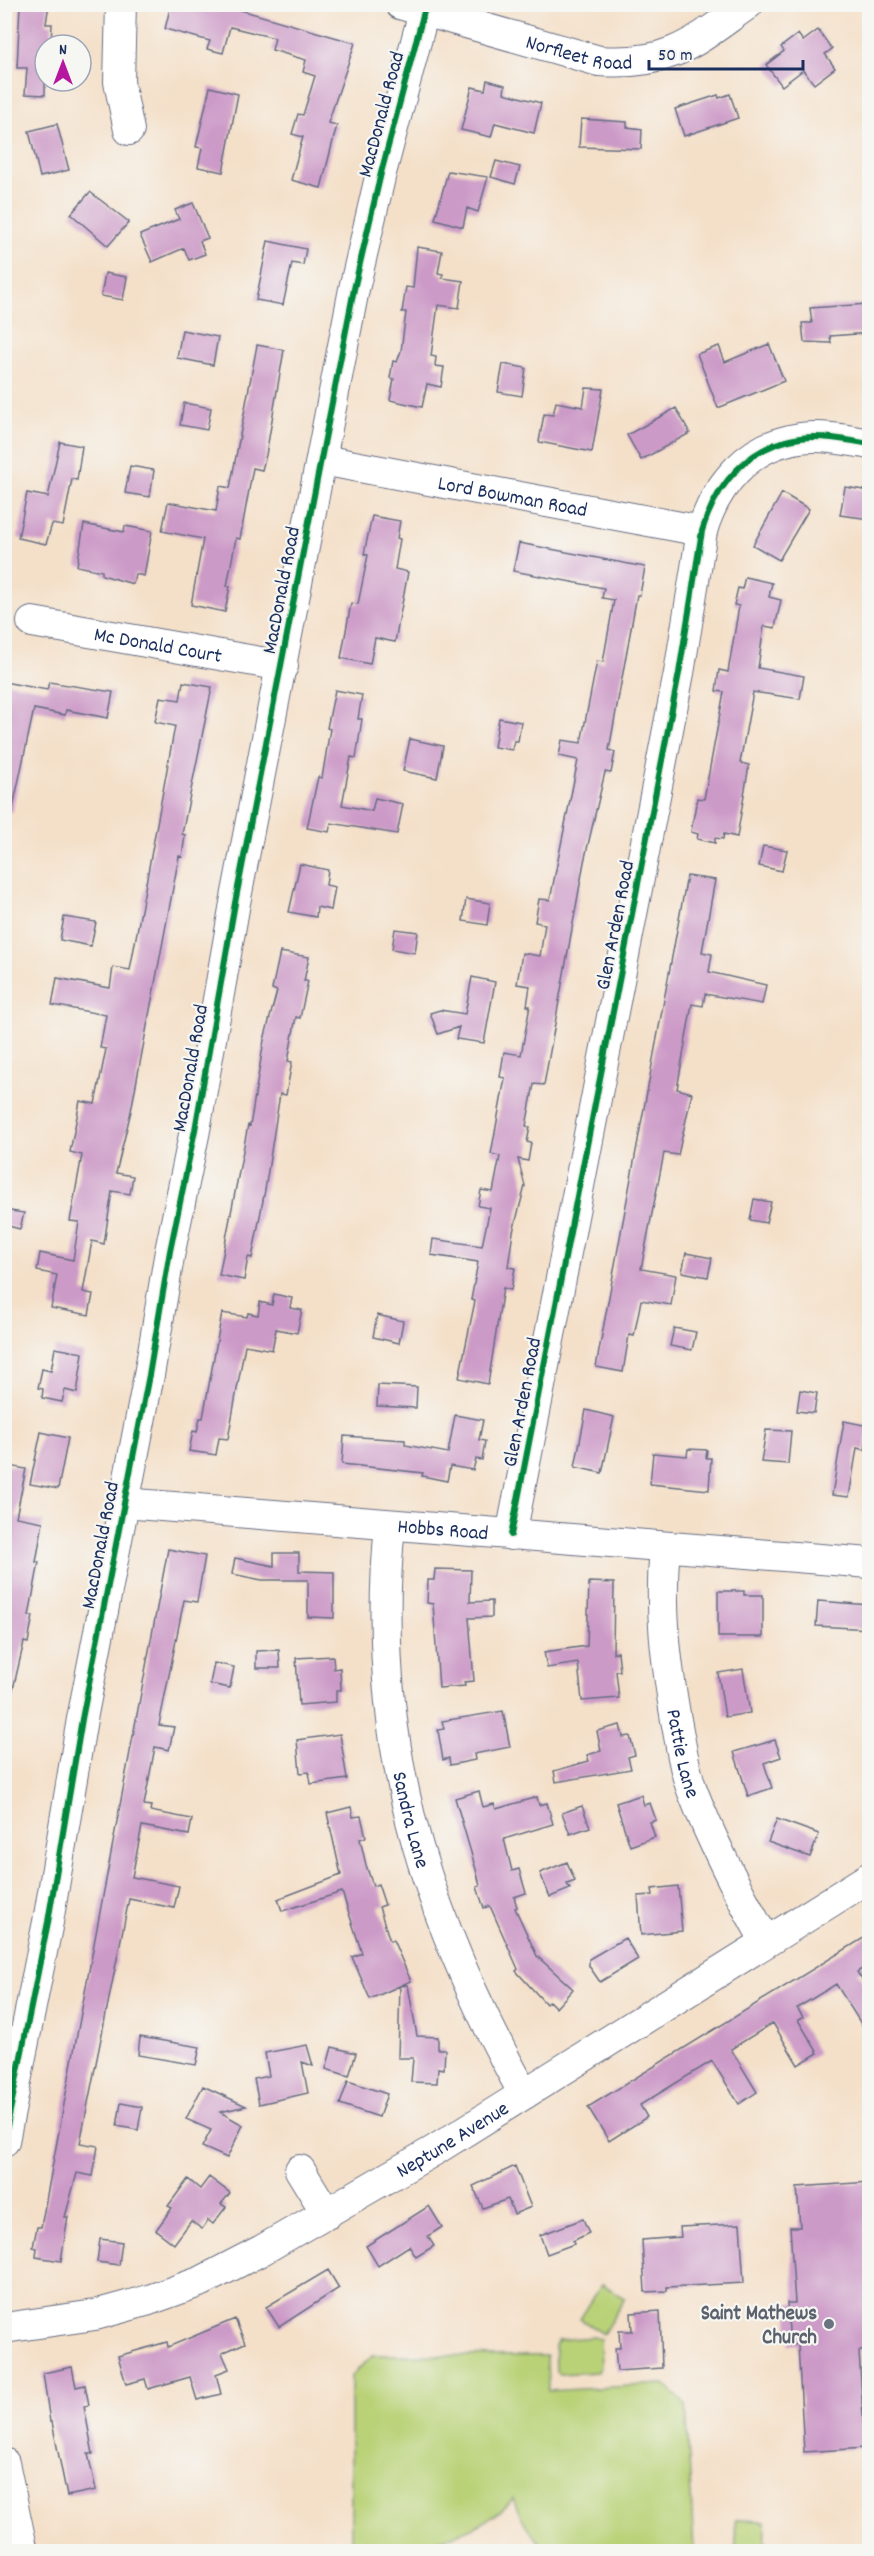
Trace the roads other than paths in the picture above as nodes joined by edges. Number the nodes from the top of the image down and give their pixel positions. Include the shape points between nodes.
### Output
1 (121, 4) edge
2 (748, 4) edge
3 (416, 6) edge
4 (129, 130) dead end
5 (870, 444) edge
6 (322, 460) junction
7 (702, 531) junction
8 (32, 622) dead end
9 (283, 666) junction
10 (124, 1503) junction
11 (390, 1525) junction
12 (511, 1535) junction
13 (665, 1548) junction
14 (870, 1563) edge
15 (870, 1877) edge
16 (766, 1942) junction
17 (524, 2094) junction
18 (4, 2141) edge
19 (300, 2169) dead end
20 (327, 2214) junction
21 (4, 2328) edge
22 (4, 2463) edge
23 (23, 2552) edge

1 - 4 street via 119,82
2 - 3 street, Norfleet Road via 688,46 630,63 599,61
3 - 6 street, MacDonald Road via 354,289
5 - 7 street, Glen Arden Road via 825,437 800,438 755,454 721,487
6 - 7 street, Lord Bowman Road
6 - 9 street, MacDonald Road
7 - 12 street, Glen Arden Road via 680,673
8 - 9 street, Mc Donald Court
9 - 10 street, MacDonald Road
10 - 11 street, Hobbs Road
10 - 18 street, MacDonald Road
11 - 12 street, Hobbs Road
11 - 17 street, Sandra Lane via 384,1613 386,1675 404,1799 444,1928 490,2033
12 - 13 street, Hobbs Road
13 - 14 street, Hobbs Road
13 - 16 street, Pattie Lane via 663,1622 667,1669 684,1762 693,1793 728,1873
15 - 16 street, Neptune Avenue
16 - 17 street, Neptune Avenue
17 - 20 street, Neptune Avenue
19 - 20 street
20 - 21 street, Neptune Avenue via 202,2281 149,2300 95,2315
22 - 23 street

